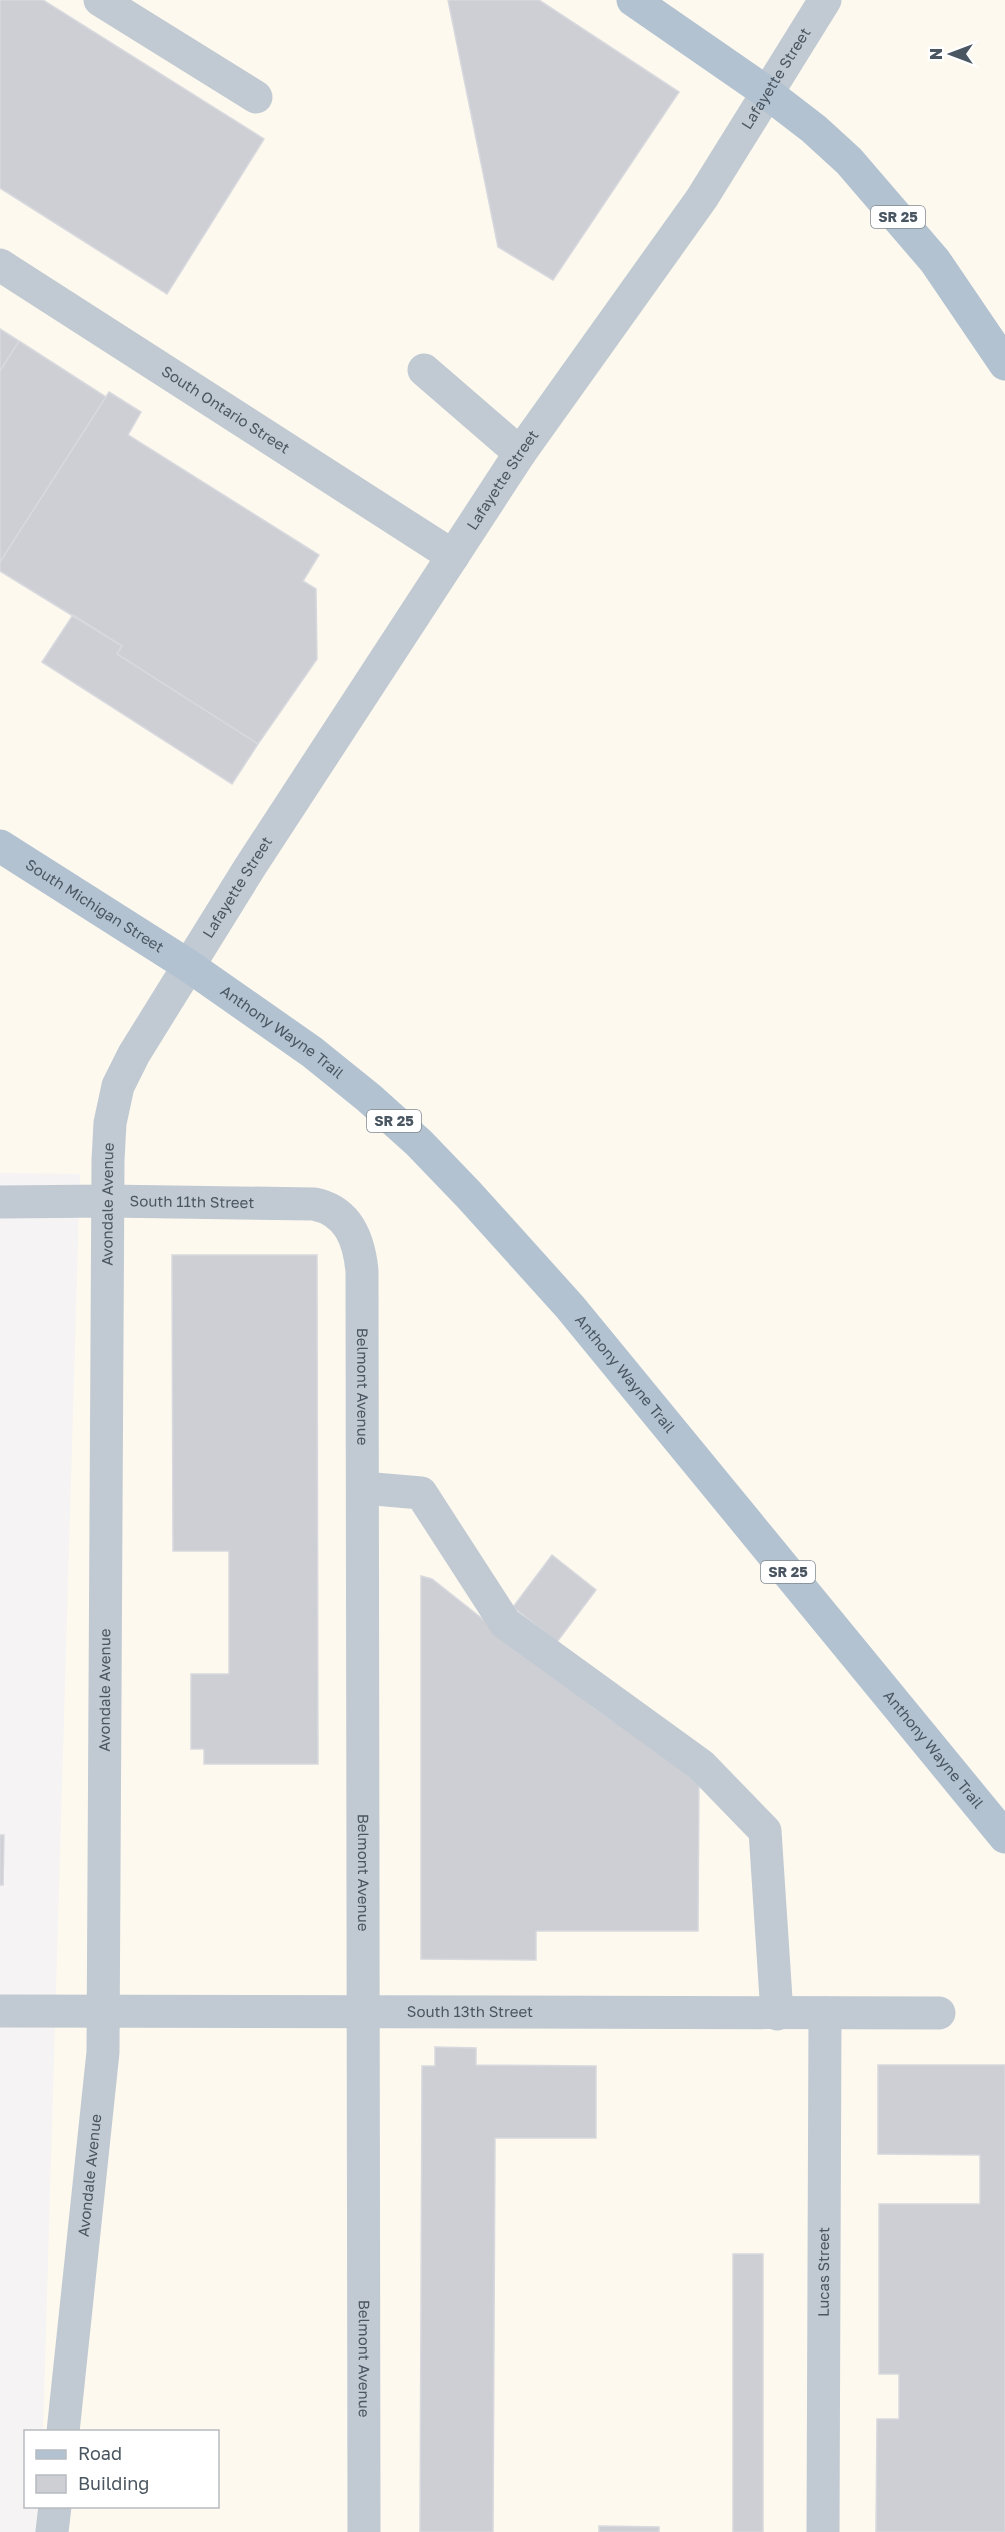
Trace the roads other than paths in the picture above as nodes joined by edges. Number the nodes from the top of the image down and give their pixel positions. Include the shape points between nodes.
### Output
1 (100, 0) edge
2 (633, 0) edge
3 (825, 0) edge
4 (766, 92) junction
5 (256, 97) dead end
6 (0, 265) edge
7 (1005, 364) edge
8 (424, 370) dead end
9 (520, 453) junction
10 (453, 556) junction
11 (0, 846) edge
12 (189, 966) junction
13 (108, 1201) junction
14 (0, 1202) edge
15 (343, 1217) joint
16 (363, 1488) junction
17 (1005, 1837) edge
18 (0, 2011) edge
19 (104, 2011) junction
20 (364, 2012) junction
21 (825, 2013) junction
22 (939, 2013) dead end
23 (777, 2014) junction
24 (63, 2430) edge
25 (55, 2508) edge
26 (52, 2532) edge
27 (364, 2532) edge
28 (823, 2532) edge

1 - 5 street
2 - 4 main road, SR 25
3 - 4 street, Lafayette Street
4 - 7 main road, SR 25 via 849,161 887,204 935,261
4 - 9 street, Lafayette Street via 702,198
6 - 10 street, South Ontario Street
8 - 9 street
9 - 10 street, Lafayette Street
10 - 12 street, Lafayette Street
11 - 12 main road, South Michigan Street / SR 25
12 - 13 street, Avondale Avenue via 118,1086 110,1123
12 - 17 main road, Anthony Wayne Trail / SR 25 via 312,1052 369,1098 469,1195 570,1307
13 - 14 street, South 11th Street
13 - 15 street, South 11th Street via 314,1204
13 - 19 street, Avondale Avenue
15 - 16 street, Belmont Avenue via 360,1254 362,1271
16 - 20 street, Belmont Avenue
16 - 23 street via 421,1493 505,1623 701,1765 765,1831
18 - 19 street, South 13th Street
19 - 20 street, South 13th Street
19 - 24 street, Avondale Avenue
20 - 23 street, South 13th Street
20 - 27 street, Belmont Avenue
21 - 22 street, South 13th Street
21 - 23 street, South 13th Street
21 - 28 street, Lucas Street
25 - 26 street

